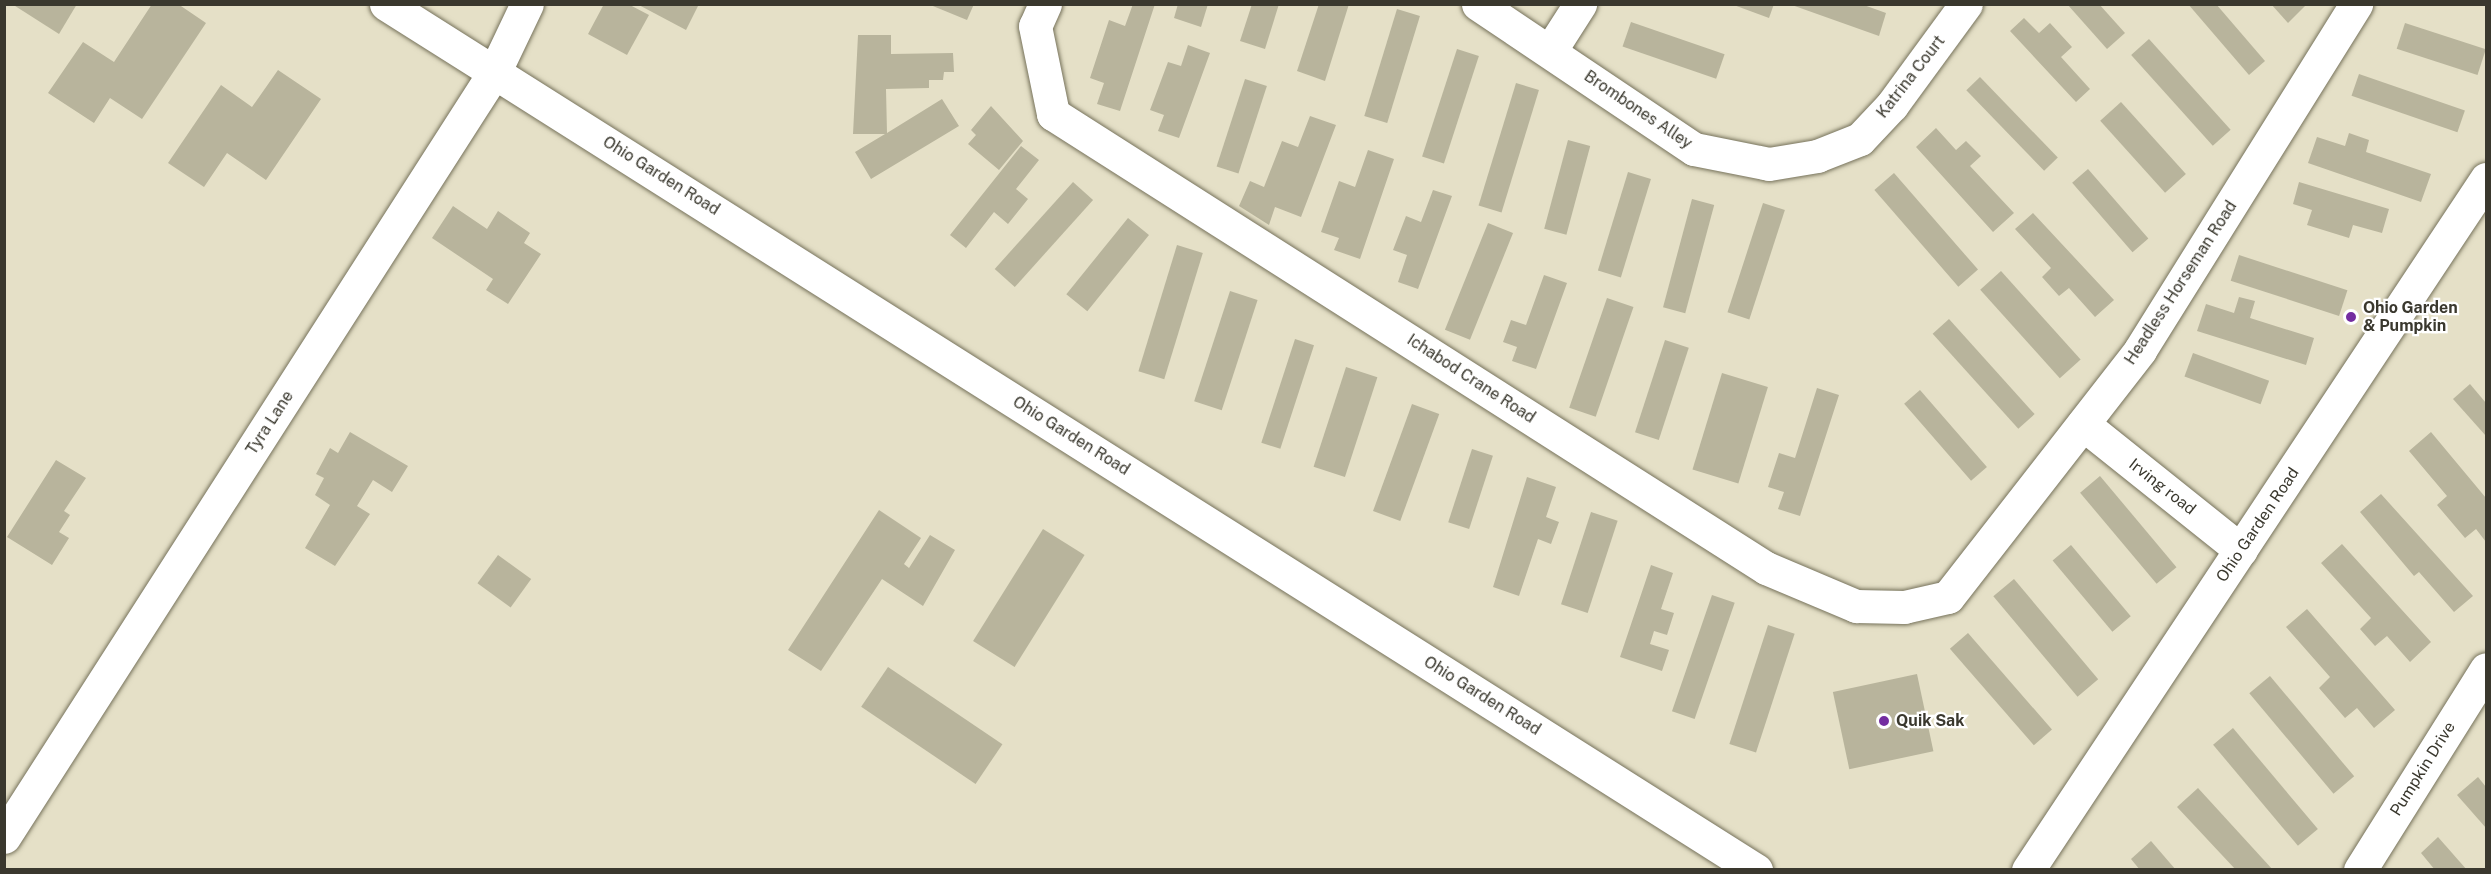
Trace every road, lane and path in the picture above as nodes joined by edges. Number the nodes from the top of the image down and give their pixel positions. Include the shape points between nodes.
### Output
1 (386, 4) edge
2 (527, 4) edge
3 (1046, 4) edge
4 (1478, 4) edge
5 (1580, 4) edge
6 (1966, 4) edge
7 (2356, 4) edge
8 (1550, 51) junction
9 (495, 71) junction
10 (1817, 156) joint
11 (2487, 179) edge
12 (2083, 424) junction
13 (2241, 550) junction
14 (1904, 607) joint
15 (2487, 669) edge
16 (4, 837) edge
17 (2035, 860) edge
18 (1756, 870) edge
19 (2013, 870) edge
20 (2360, 870) edge

1 - 9 street, Ohio Garden Road
2 - 9 street, Tyra Lane
3 - 14 street, Ichabod Crane Road via 1035,26 1053,114 1766,568 1856,606
4 - 8 street, Brombones Alley
5 - 8 street
6 - 10 street, Katrina Court via 1892,105 1860,139
7 - 12 street, Headless Horseman Road via 2140,350
8 - 10 street, Brombones Alley via 1694,149 1769,164
9 - 16 street, Tyra Lane
9 - 18 street, Ohio Garden Road
11 - 13 street, Ohio Garden Road
12 - 13 street, Irving road
12 - 14 street, Headless Horseman Road via 1948,597
13 - 17 street, Ohio Garden Road
15 - 20 street, Pumpkin Drive
17 - 19 street, Ohio Garden Road

